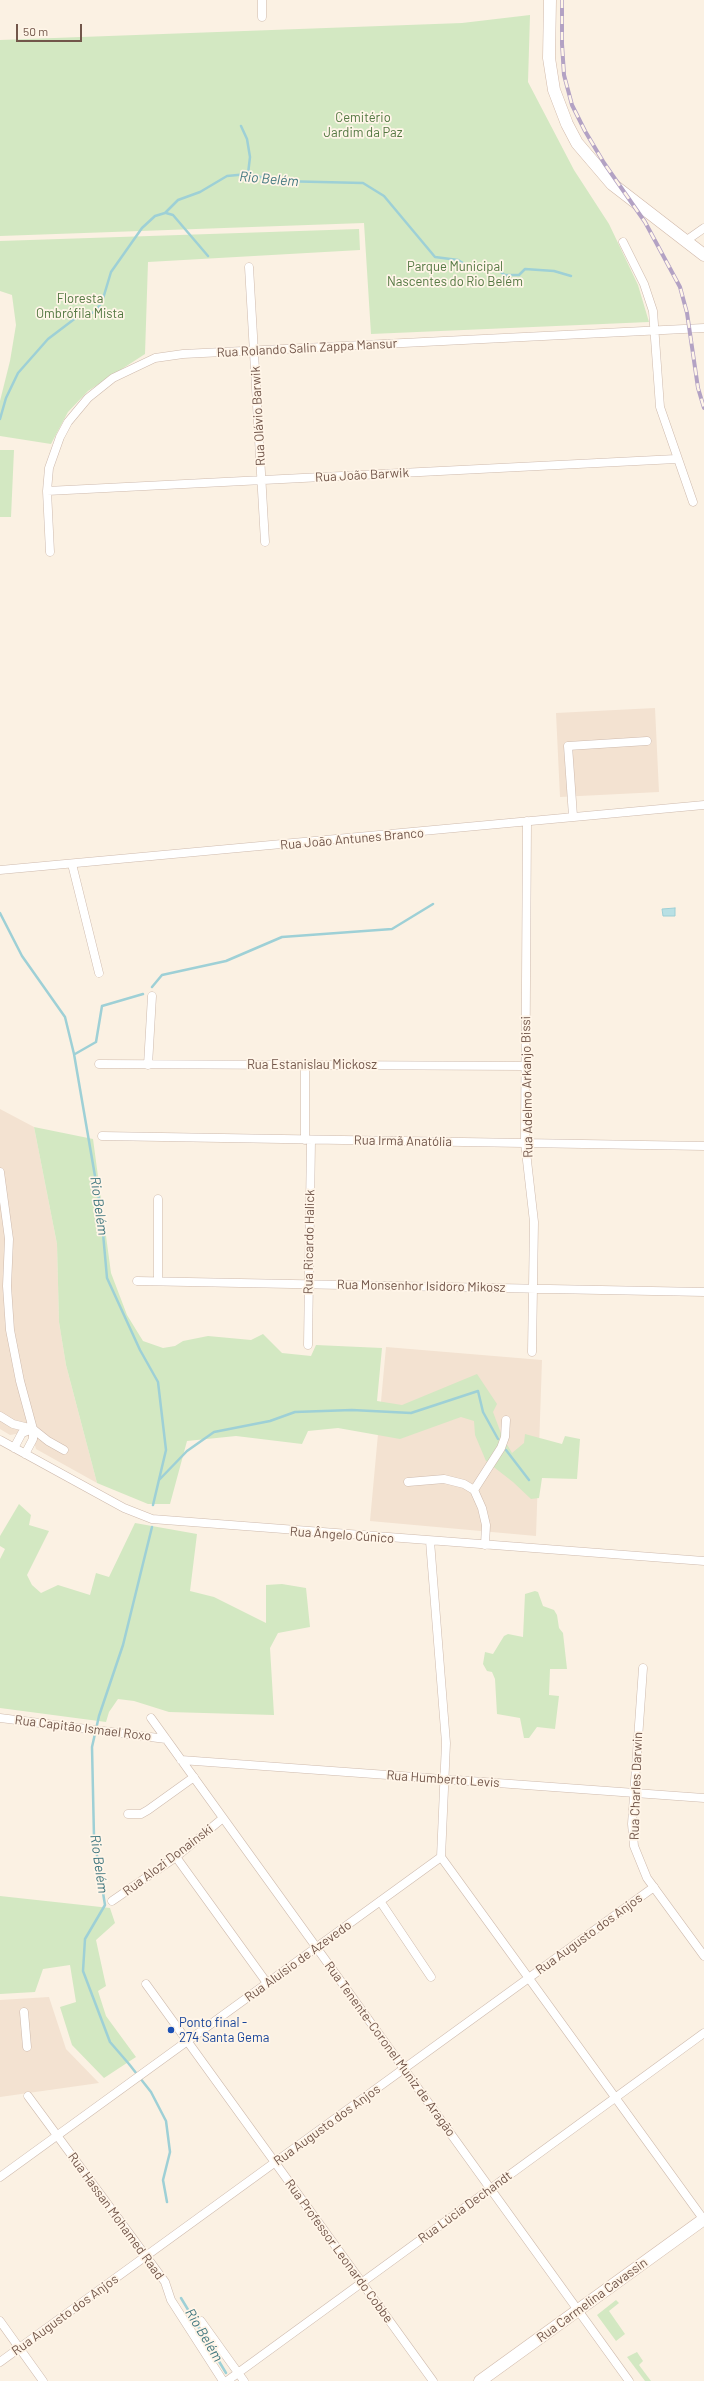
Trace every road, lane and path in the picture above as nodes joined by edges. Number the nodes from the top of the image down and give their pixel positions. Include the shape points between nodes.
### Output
1 (262, 0) edge
2 (550, 0) edge
3 (262, 17) dead end
4 (704, 228) edge
5 (687, 240) junction
6 (623, 242) dead end
7 (704, 255) edge
8 (249, 267) dead end
9 (704, 328) edge
10 (656, 331) junction
11 (254, 350) junction
12 (676, 459) junction
13 (262, 480) junction
14 (47, 491) junction
15 (693, 502) dead end
16 (265, 542) dead end
17 (50, 552) dead end
18 (647, 741) dead end
19 (704, 805) edge
20 (573, 816) junction
21 (528, 821) junction
22 (72, 864) junction
23 (0, 870) edge
24 (99, 973) dead end
25 (152, 996) dead end
26 (99, 1064) dead end
27 (148, 1065) junction
28 (305, 1065) junction
29 (526, 1066) junction
30 (102, 1136) dead end
31 (308, 1140) junction
32 (525, 1143) junction
33 (704, 1146) edge
34 (0, 1172) edge
35 (158, 1199) dead end
36 (137, 1281) dead end
37 (158, 1281) junction
38 (309, 1284) junction
39 (533, 1289) junction
40 (704, 1292) edge
41 (308, 1345) dead end
42 (532, 1352) dead end
43 (0, 1416) edge
44 (506, 1420) dead end
45 (33, 1429) junction
46 (0, 1440) edge
47 (14, 1448) junction
48 (64, 1450) dead end
49 (25, 1454) junction
50 (408, 1482) dead end
51 (474, 1490) junction
52 (430, 1541) junction
53 (485, 1545) junction
54 (704, 1561) edge
55 (643, 1668) dead end
56 (0, 1718) edge
57 (151, 1718) dead end
58 (166, 1739) junction
59 (181, 1760) junction
60 (194, 1777) junction
61 (445, 1779) junction
62 (634, 1793) junction
63 (704, 1798) edge
64 (128, 1814) dead end
65 (223, 1818) junction
66 (176, 1857) junction
67 (441, 1857) junction
68 (654, 1887) junction
69 (112, 1901) dead end
70 (380, 1901) junction
71 (316, 1947) junction
72 (704, 1956) edge
73 (431, 1977) dead end
74 (528, 1978) junction
75 (267, 1983) junction
76 (146, 1984) dead end
77 (24, 2012) dead end
78 (704, 2033) edge
79 (187, 2041) junction
80 (27, 2047) dead end
81 (404, 2069) junction
82 (28, 2096) dead end
83 (615, 2098) junction
84 (57, 2135) junction
85 (275, 2162) junction
86 (0, 2177) edge
87 (490, 2189) junction
88 (704, 2220) edge
89 (146, 2256) junction
90 (362, 2282) junction
91 (578, 2310) junction
92 (0, 2321) edge
93 (201, 2321) dead end
94 (20, 2348) junction
95 (0, 2362) edge
96 (238, 2373) junction
97 (43, 2381) edge
98 (223, 2381) edge
99 (227, 2381) edge
100 (244, 2381) edge
101 (434, 2381) edge
102 (480, 2381) edge
103 (629, 2381) edge

1 - 3 street
2 - 5 main road via 551,73 560,108 574,137 603,176
4 - 5 street
5 - 7 main road
6 - 10 street via 649,297
8 - 11 street, Rua Olávio Barwik
9 - 10 street, Rua Rolando Salin Zappa Mansur
10 - 11 street, Rua Rolando Salin Zappa Mansur
10 - 12 street via 660,407
11 - 13 street, Rua Olávio Barwik
11 - 14 street, Rua Rolando Salin Zappa Mansur via 169,355 139,364 113,378 88,398 68,422 49,468
12 - 13 street, Rua João Barwik
12 - 15 street
13 - 14 street, Rua João Barwik
13 - 16 street, Rua Olávio Barwik
14 - 17 street, Rua Rolando Salin Zappa Mansur
18 - 20 street via 568,746
19 - 20 street, Rua João Antunes Branco
20 - 21 street, Rua João Antunes Branco
21 - 22 street, Rua João Antunes Branco
21 - 29 street, Rua Adelmo Arkanjo Bissi
22 - 23 street, Rua João Antunes Branco
22 - 24 street
25 - 27 street
26 - 27 street, Rua Estanislau Mickosz
27 - 28 street, Rua Estanislau Mickosz
28 - 29 street, Rua Estanislau Mickosz
28 - 31 street, Rua Ricardo Halick
29 - 32 street, Rua Adelmo Arkanjo Bissi
30 - 31 street, Rua Irmã Anatólia
31 - 32 street, Rua Irmã Anatólia
31 - 38 street, Rua Ricardo Halick
32 - 33 street, Rua Irmã Anatólia
32 - 39 street, Rua Adelmo Arkanjo Bissi via 534,1212
34 - 45 street via 9,1239 7,1286 10,1330
35 - 37 street
36 - 37 street, Rua Monsenhor Isidoro Mikosz
37 - 38 street, Rua Monsenhor Isidoro Mikosz
38 - 39 street, Rua Monsenhor Isidoro Mikosz
38 - 41 street, Rua Ricardo Halick
39 - 40 street, Rua Monsenhor Isidoro Mikosz
39 - 42 street, Rua Adelmo Arkanjo Bissi
43 - 45 street via 13,1424
44 - 51 street via 505,1437 501,1448
45 - 47 street via 22,1433
45 - 48 street
45 - 49 street via 33,1439
46 - 47 street, Rua Ângelo Cúnico
47 - 49 street, Rua Ângelo Cúnico
49 - 52 street, Rua Ângelo Cúnico via 124,1508 152,1519
50 - 51 street via 444,1479 464,1484
51 - 53 street via 486,1525
52 - 53 street, Rua Ângelo Cúnico
52 - 61 street via 445,1733
53 - 54 street, Rua Ângelo Cúnico
55 - 62 street, Rua Charles Darwin
56 - 58 street, Rua Capitão Ismael Roxo
57 - 58 street, Rua Tenente-Coronel Muniz de Aragão
58 - 59 street, Rua Tenente-Coronel Muniz de Aragão
59 - 60 street, Rua Tenente-Coronel Muniz de Aragão
59 - 61 street, Rua Humberto Levis
60 - 64 street via 141,1814
60 - 65 street, Rua Tenente-Coronel Muniz de Aragão
61 - 62 street, Rua Humberto Levis
61 - 67 street
62 - 63 street, Rua Humberto Levis
62 - 68 street, Rua Charles Darwin via 634,1846 642,1868
65 - 66 street, Rua Alozi Donainski
65 - 71 street, Rua Tenente-Coronel Muniz de Aragão
66 - 69 street, Rua Alozi Donainski
66 - 75 street
67 - 70 street, Rua Aluísio de Azevedo
67 - 74 street
68 - 72 street, Rua Charles Darwin
68 - 74 street, Rua Augusto dos Anjos
70 - 71 street, Rua Aluísio de Azevedo
70 - 73 street
71 - 75 street, Rua Aluísio de Azevedo
71 - 81 street, Rua Tenente-Coronel Muniz de Aragão
74 - 81 street, Rua Augusto dos Anjos
74 - 83 street
75 - 79 street, Rua Aluísio de Azevedo
76 - 79 street, Rua Professor Leonardo Cobbe
77 - 80 street
78 - 83 street, Rua Lúcia Dechandt
79 - 84 street, Rua Aluísio de Azevedo
79 - 85 street, Rua Professor Leonardo Cobbe
81 - 85 street, Rua Augusto dos Anjos
81 - 87 street, Rua Tenente-Coronel Muniz de Aragão
82 - 84 street, Rua Hassan Mohamed Raad
83 - 87 street, Rua Lúcia Dechandt
83 - 88 street
84 - 86 street, Rua Aluísio de Azevedo
84 - 89 street, Rua Hassan Mohamed Raad
85 - 89 street, Rua Augusto dos Anjos
85 - 90 street, Rua Professor Leonardo Cobbe
87 - 90 street, Rua Lúcia Dechandt
87 - 91 street, Rua Tenente-Coronel Muniz de Aragão
88 - 91 main road, Rua Carmelina Cavassin
89 - 94 street, Rua Augusto dos Anjos
89 - 98 street, Rua Hassan Mohamed Raad via 165,2282 171,2300
90 - 96 street, Rua Lúcia Dechandt
90 - 101 street, Rua Professor Leonardo Cobbe
91 - 102 main road, Rua Carmelina Cavassin
91 - 103 street, Rua Tenente-Coronel Muniz de Aragão
92 - 94 street
93 - 96 street
94 - 95 street, Rua Augusto dos Anjos
94 - 97 street
96 - 99 street, Rua Lúcia Dechandt
96 - 100 street

